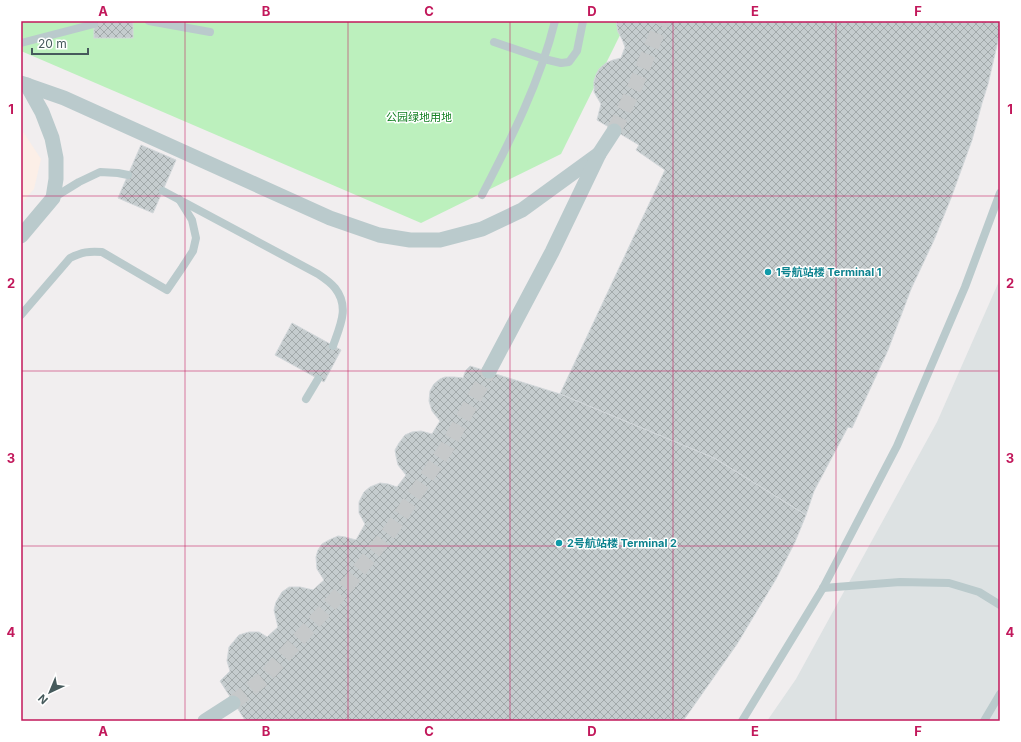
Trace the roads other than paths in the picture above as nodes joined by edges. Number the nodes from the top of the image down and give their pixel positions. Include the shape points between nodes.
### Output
1 (149, 21) edge
2 (555, 21) edge
3 (583, 21) edge
4 (94, 24) dead end
5 (210, 32) dead end
6 (494, 42) dead end
7 (21, 43) edge
8 (544, 59) junction
9 (24, 84) edge
10 (614, 130) tunnel mouth
11 (599, 154) junction
12 (128, 175) dead end
13 (163, 191) dead end
14 (1000, 193) edge
15 (482, 195) dead end
16 (53, 198) junction
17 (179, 199) junction
18 (21, 236) edge
19 (21, 315) edge
20 (333, 346) dead end
21 (489, 372) tunnel mouth
22 (318, 379) dead end
23 (306, 399) dead end
24 (823, 588) junction
25 (1000, 604) edge
26 (1000, 694) edge
27 (234, 703) tunnel mouth
28 (204, 721) edge
29 (742, 721) edge
30 (984, 721) edge

1 - 5 lane
2 - 8 lane
3 - 8 lane via 577,51 569,62
4 - 7 lane
6 - 8 lane
8 - 15 lane via 522,115
9 - 11 street via 64,98 330,218 379,235 410,240 440,240 482,229 522,210
9 - 16 street via 42,112 52,138 56,158
10 - 11 street
11 - 21 street via 552,252
12 - 16 lane via 100,172
13 - 17 lane
14 - 24 lane via 965,287 896,446
16 - 18 street
17 - 19 lane via 192,220 196,238 193,251 167,290 102,252 91,251 70,258
17 - 20 lane via 318,274 335,288 343,301 343,316
22 - 23 lane
24 - 25 lane via 900,582 949,583 979,592
24 - 29 lane
26 - 30 lane
27 - 28 street

